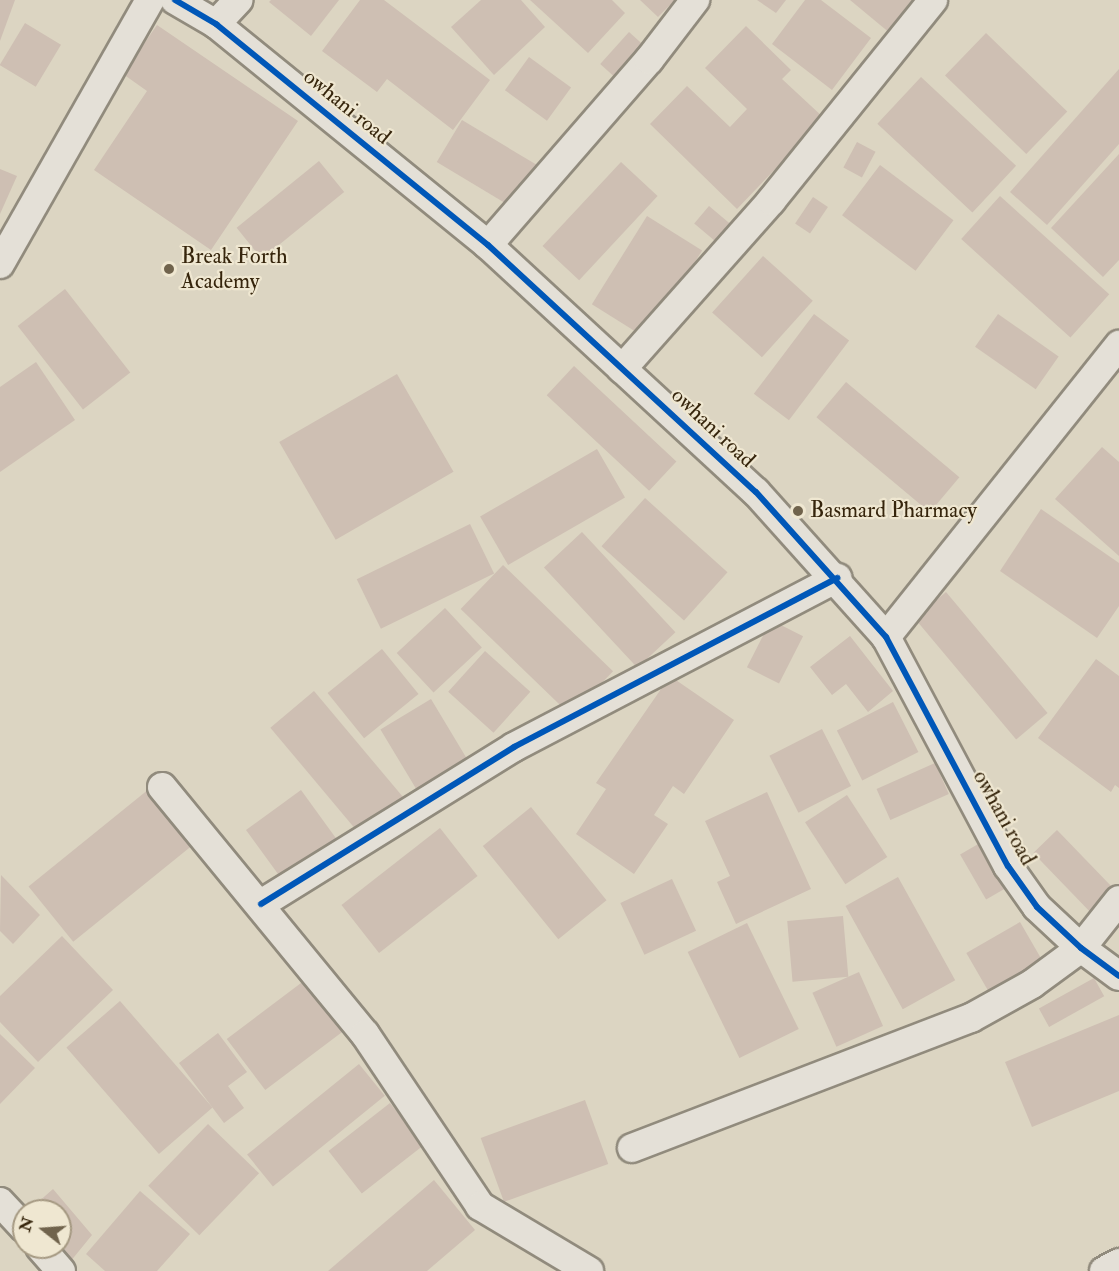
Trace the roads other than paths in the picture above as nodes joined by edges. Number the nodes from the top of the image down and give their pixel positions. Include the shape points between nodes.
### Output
1 (150, 0) edge
2 (175, 0) edge
3 (238, 0) edge
4 (695, 0) edge
5 (933, 0) edge
6 (216, 24) junction
7 (488, 245) junction
8 (0, 264) edge
9 (1119, 345) edge
10 (622, 369) junction
11 (837, 578) junction
12 (886, 637) junction
13 (162, 787) dead end
14 (1119, 900) edge
15 (261, 904) junction
16 (1081, 948) junction
17 (1119, 976) edge
18 (632, 1148) dead end
19 (0, 1202) edge
20 (12, 1215) edge
21 (50, 1259) edge
22 (1119, 1263) edge
23 (61, 1271) edge
24 (589, 1271) edge
25 (1104, 1271) edge

1 - 8 street
2 - 6 street, owhani road
3 - 6 street
4 - 7 street via 649,60
5 - 10 street via 771,201
6 - 7 street, owhani road
7 - 10 street, owhani road
9 - 12 street
10 - 11 street, owhani road via 756,492
11 - 12 street, owhani road
11 - 15 street via 514,747
12 - 16 street, owhani road via 1008,866 1037,907
13 - 15 street
14 - 16 street
15 - 24 street via 365,1034 480,1206
16 - 17 street, owhani road
16 - 18 street via 1032,984 971,1018
19 - 20 street
21 - 23 street
22 - 25 street

